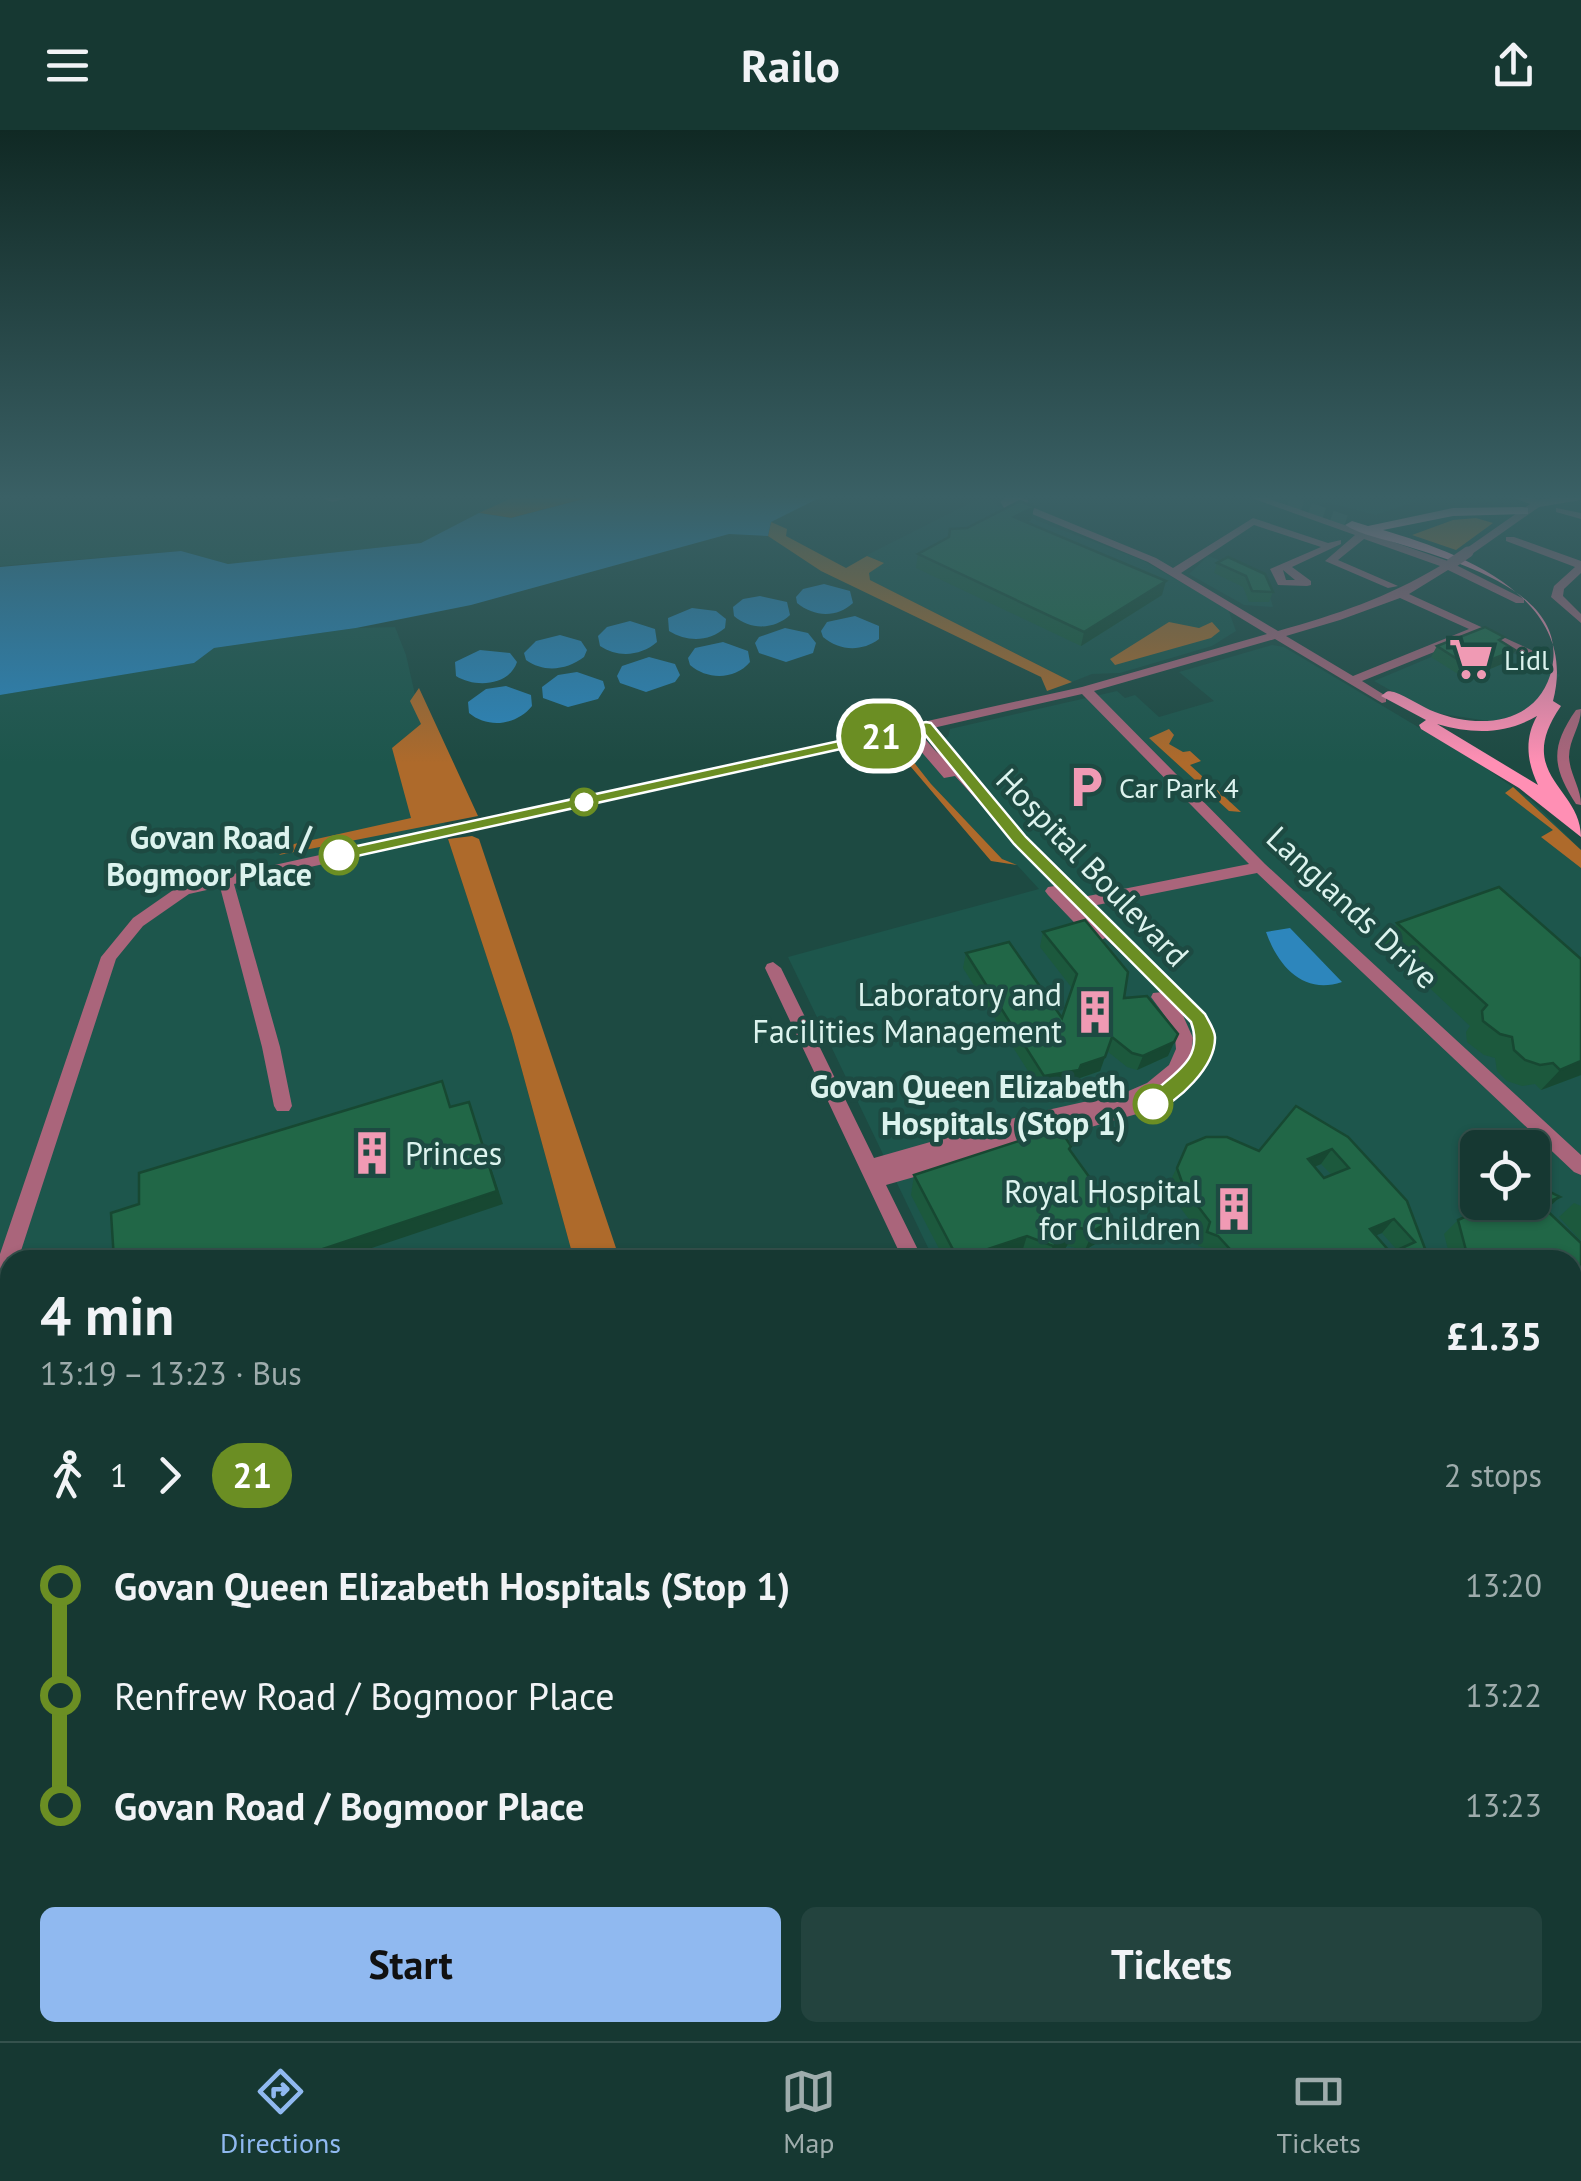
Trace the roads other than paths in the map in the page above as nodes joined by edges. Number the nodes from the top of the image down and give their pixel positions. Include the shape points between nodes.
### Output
1 (1193, 584) edge
2 (1382, 584) edge
3 (1408, 584) edge
4 (1488, 584) edge
5 (1508, 584) edge
6 (1522, 584) edge
7 (1567, 584) edge
8 (1396, 590) junction
9 (1520, 601) dead end
10 (1581, 620) edge
11 (1477, 630) junction
12 (1273, 634) junction
13 (1581, 642) edge
14 (1534, 654) dead end
15 (1354, 680) junction
16 (1085, 690) junction
17 (1576, 696) dead end
18 (1386, 698) junction
19 (1557, 711) junction
20 (1581, 714) edge
21 (918, 728) junction
22 (1563, 761) junction
23 (1581, 763) edge
24 (1581, 801) edge
25 (1574, 816) edge
26 (1581, 831) edge
27 (1260, 866) junction
28 (225, 879) junction
29 (1074, 904) junction
30 (773, 968) dead end
31 (282, 1106) dead end
32 (1581, 1167) edge
33 (872, 1174) junction
34 (11, 1250) edge
35 (909, 1250) edge

1 - 12 street
2 - 8 street
3 - 8 street
4 - 9 street
5 - 19 main road via 1546,609 1570,641 1576,662
6 - 13 main road via 1565,618
7 - 10 street via 1557,597
8 - 11 street
8 - 12 street
11 - 14 street
11 - 15 street
12 - 15 street
12 - 16 street
15 - 18 street
16 - 21 street
16 - 27 street, Langlands Drive
17 - 19 main road
18 - 19 main road via 1477,727
18 - 25 main road
19 - 25 main road via 1549,760
20 - 22 street via 1564,733
21 - 28 street
21 - 29 street, Hospital Boulevard
22 - 23 street
22 - 24 street
25 - 26 main road
27 - 29 street
27 - 32 street, Langlands Drive
28 - 31 street
28 - 34 street via 160,904 108,957
29 - 33 street, Hospital Boulevard via 1174,1011 1186,1034 1184,1057 1165,1080 1137,1094 994,1130
30 - 33 street
33 - 35 street

